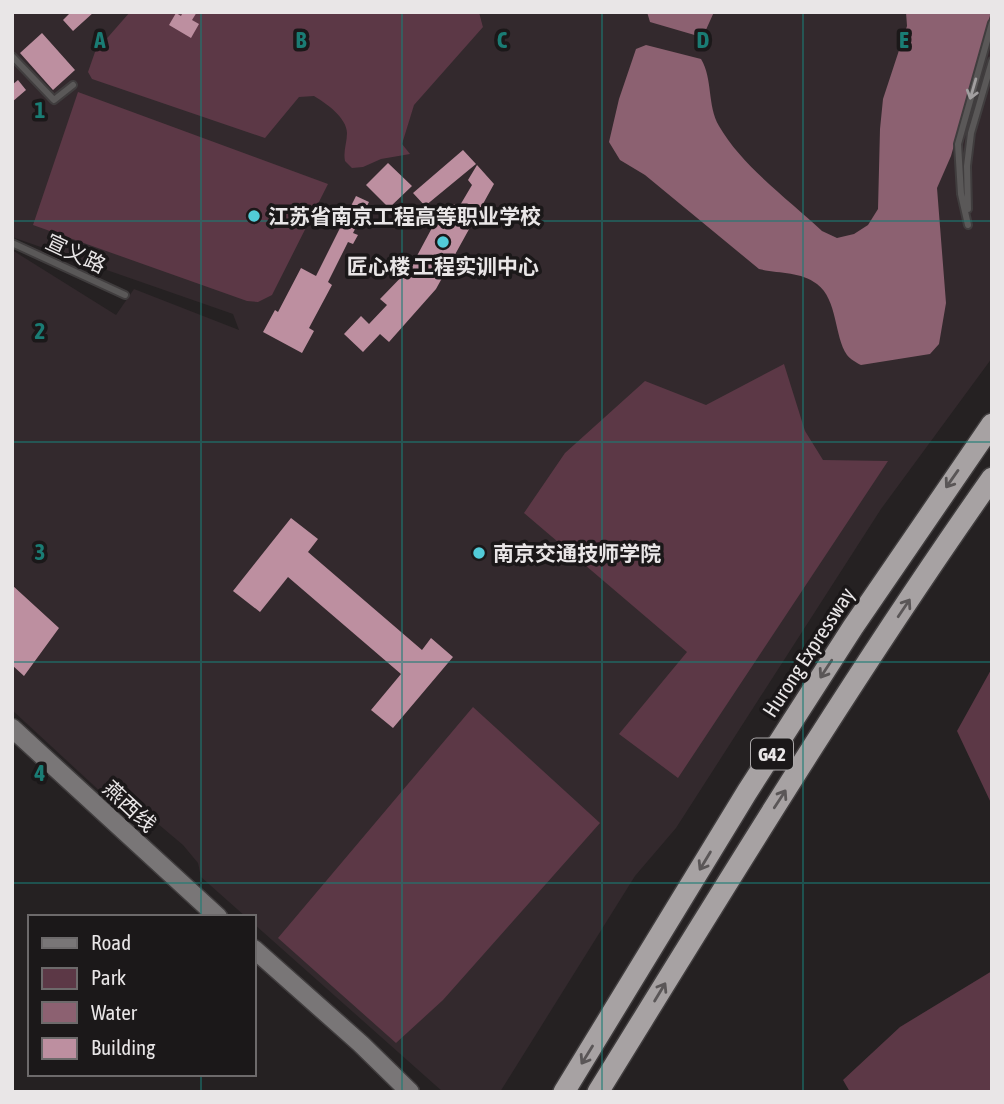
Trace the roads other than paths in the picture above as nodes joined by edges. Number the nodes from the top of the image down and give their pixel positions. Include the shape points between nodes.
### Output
1 (992, 23) edge
2 (12, 56) edge
3 (992, 61) edge
4 (73, 85) dead end
5 (12, 243) edge
6 (125, 295) dead end
7 (992, 424) edge
8 (992, 478) edge
9 (12, 728) edge
10 (216, 915) edge
11 (256, 951) edge
12 (410, 1092) edge
13 (564, 1092) edge
14 (598, 1092) edge

1 -> 3 lane via 958,144 968,225 968,150
2 - 4 lane via 54,100
5 - 6 lane, 宣义路
7 -> 13 highway, Hurong Expressway / G42 via 747,792
14 -> 8 highway, G42 via 724,886
9 - 10 main road, 燕西线
11 - 12 main road

